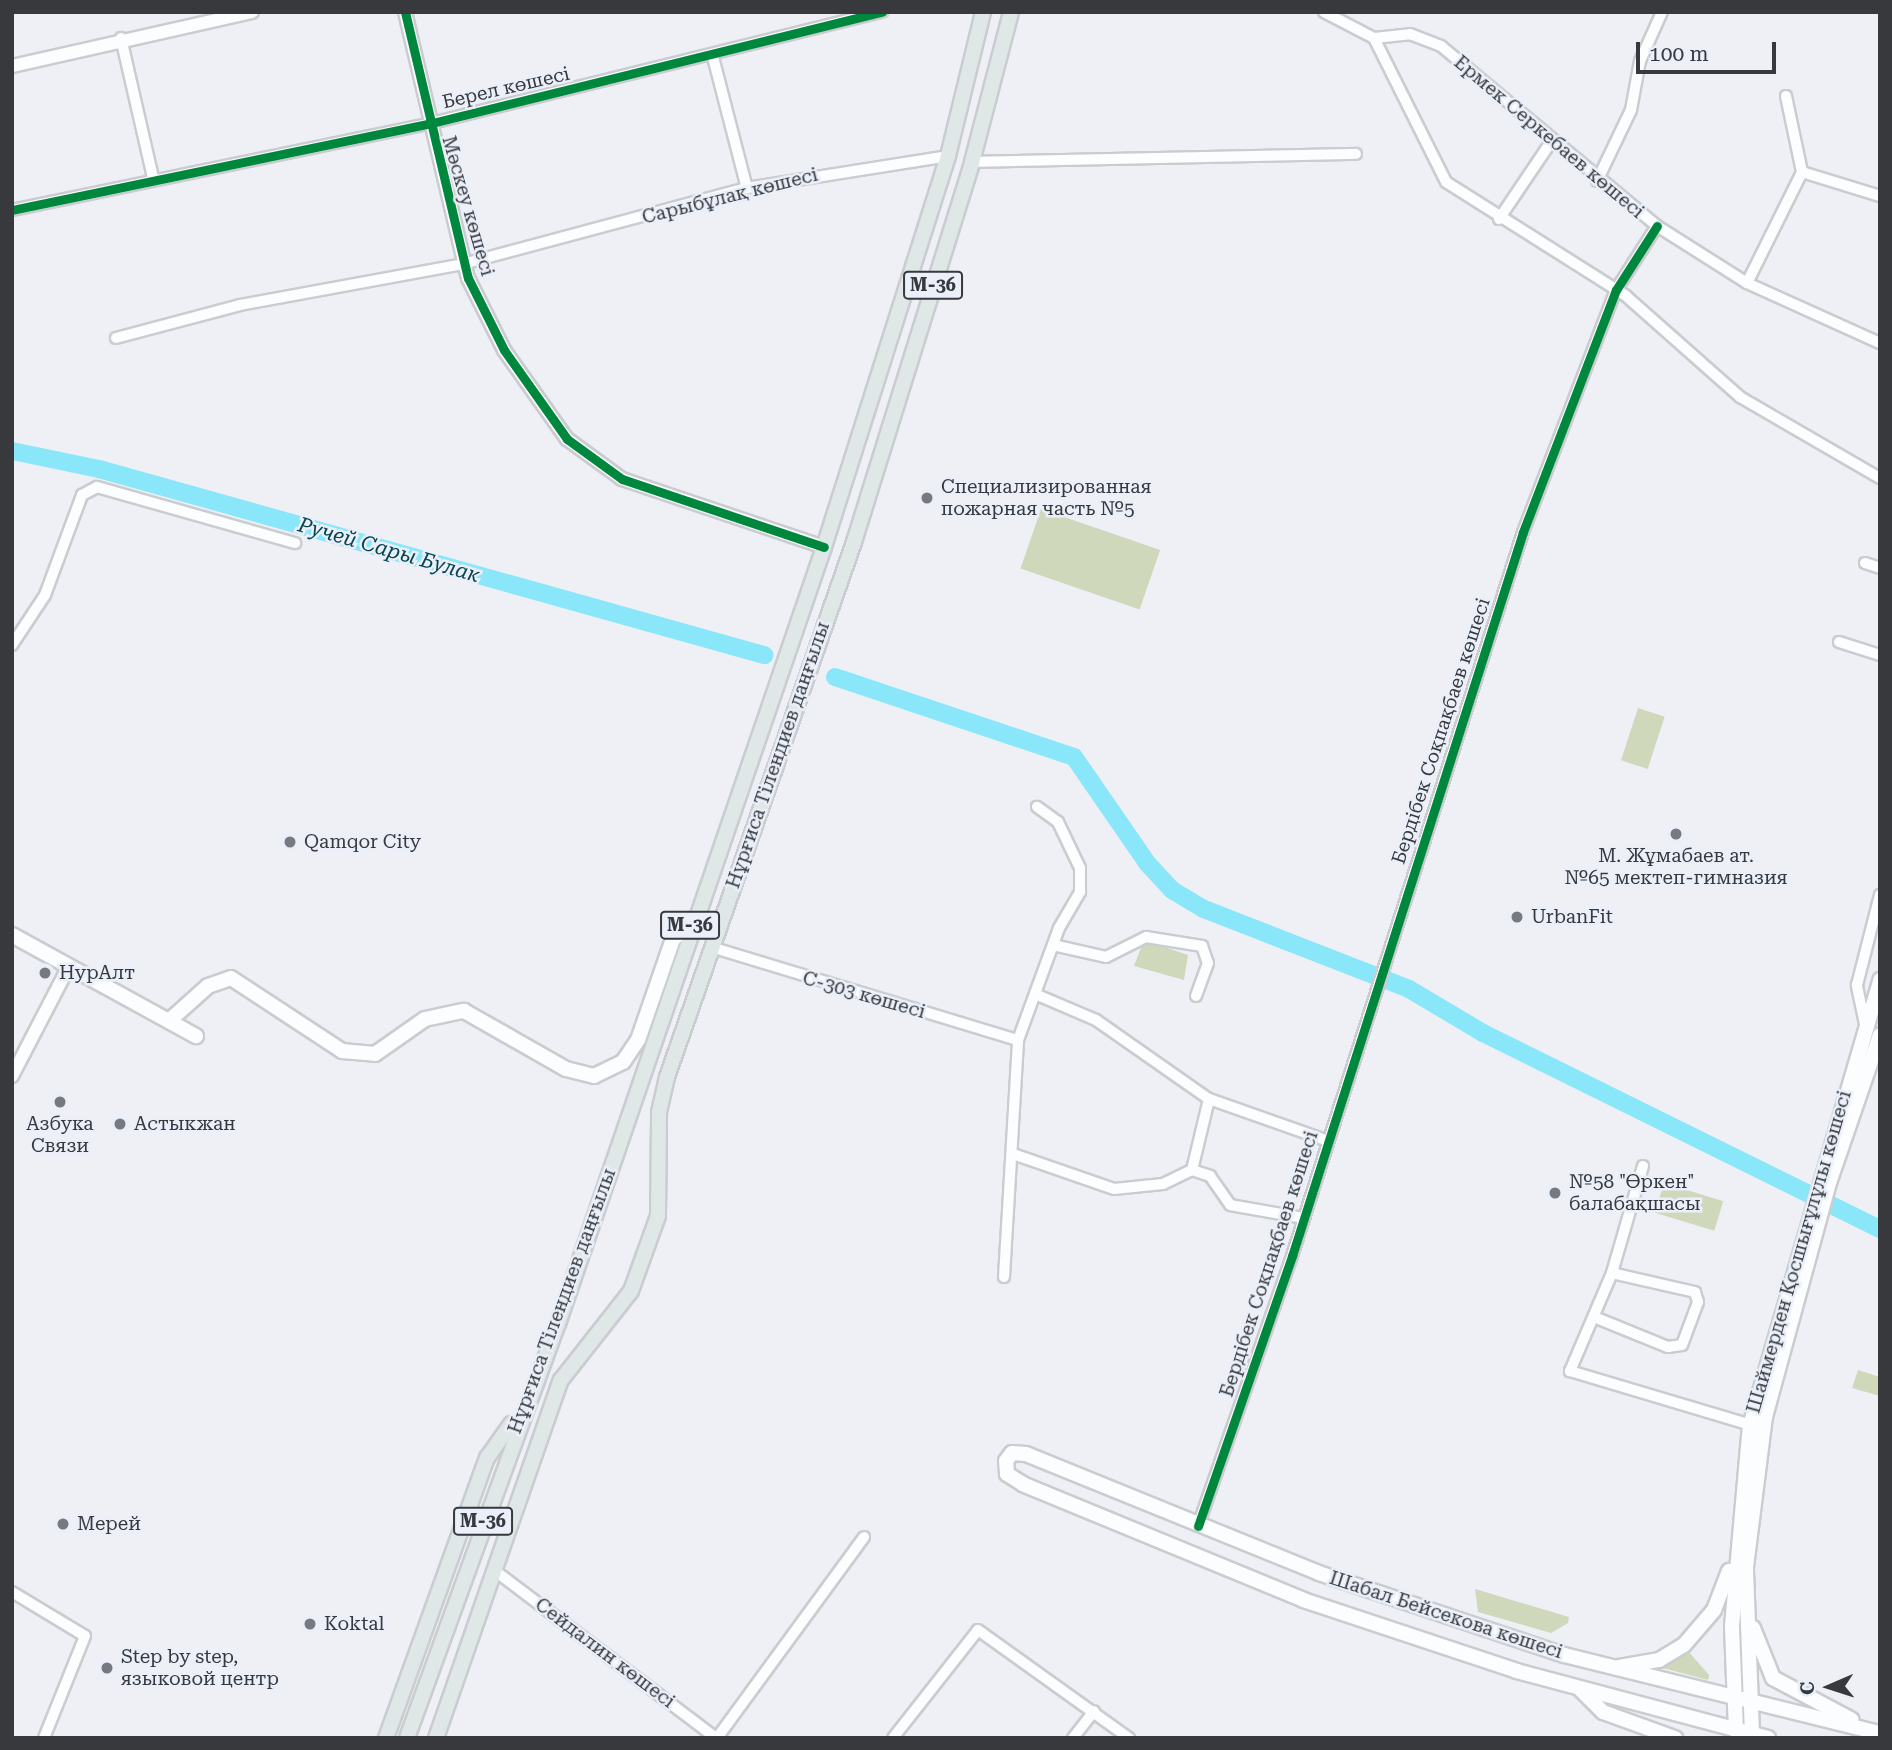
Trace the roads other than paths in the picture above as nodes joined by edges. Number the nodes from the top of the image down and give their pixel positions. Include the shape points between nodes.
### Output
1 (252, 12) edge
2 (405, 12) edge
3 (882, 12) edge
4 (983, 12) edge
5 (1011, 12) edge
6 (1324, 12) edge
7 (1662, 12) edge
8 (121, 38) junction
9 (1374, 38) junction
10 (713, 57) junction
11 (12, 66) edge
12 (1786, 96) dead end
13 (428, 124) junction
14 (1551, 142) junction
15 (1356, 154) dead end
16 (948, 156) junction
17 (972, 162) junction
18 (1802, 173) junction
19 (153, 178) junction
20 (1597, 181) junction
21 (747, 188) junction
22 (1880, 196) edge
23 (12, 210) edge
24 (1499, 219) junction
25 (1657, 226) junction
26 (463, 264) junction
27 (1747, 283) junction
28 (1616, 290) junction
29 (116, 338) dead end
30 (1880, 343) edge
31 (1880, 478) edge
32 (295, 543) dead end
33 (824, 547) junction
34 (849, 555) junction
35 (1865, 563) dead end
36 (1880, 568) edge
37 (1839, 642) dead end
38 (12, 645) edge
39 (1880, 654) edge
40 (750, 754) junction
41 (774, 762) junction
42 (1037, 807) dead end
43 (1880, 895) edge
44 (690, 926) junction
45 (12, 935) edge
46 (1053, 945) junction
47 (711, 947) junction
48 (69, 966) junction
49 (1880, 980) edge
50 (1035, 994) junction
51 (1196, 996) dead end
52 (169, 1021) junction
53 (1866, 1025) junction
54 (1880, 1035) edge
55 (196, 1036) dead end
56 (1018, 1040) junction
57 (12, 1076) edge
58 (1209, 1099) junction
59 (1328, 1141) junction
60 (1013, 1154) junction
61 (1643, 1166) dead end
62 (1192, 1170) junction
63 (1824, 1178) junction
64 (1304, 1218) junction
65 (1612, 1272) junction
66 (1004, 1277) dead end
67 (1594, 1317) junction
68 (538, 1371) junction
69 (561, 1380) junction
70 (522, 1409) junction
71 (1756, 1427) junction
72 (1198, 1526) junction
73 (864, 1537) dead end
74 (1735, 1553) junction
75 (494, 1570) junction
76 (12, 1592) edge
77 (1747, 1609) junction
78 (1612, 1668) junction
79 (1579, 1688) junction
80 (422, 1693) junction
81 (1734, 1700) junction
82 (1749, 1703) junction
83 (447, 1706) junction
84 (1094, 1712) junction
85 (1877, 1732) edge
86 (1737, 1734) edge
87 (1753, 1736) edge
88 (44, 1738) edge
89 (386, 1738) edge
90 (407, 1738) edge
91 (436, 1738) edge
92 (716, 1738) edge
93 (893, 1738) edge
94 (1073, 1738) edge
95 (1129, 1738) edge
96 (1675, 1738) edge
97 (1768, 1738) edge

1 - 8 street
2 - 13 street, Мәскеу көшесі
3 - 10 street, Берел көшесі
4 - 16 main road, M-36
5 - 17 main road, M-36
6 - 9 street
7 - 20 street via 1640,61 1631,110
8 - 11 street
8 - 19 street
9 - 14 street, Ермек Серкебаев көшесі via 1410,34 1441,46
9 - 24 street via 1434,170
10 - 13 street, Берел көшесі
10 - 21 street
12 - 18 street
13 - 19 street, Берел көшесі
13 - 26 street, Мәскеу көшесі
14 - 20 street, Ермек Серкебаев көшесі
14 - 24 street
15 - 17 street, Сарыбұлақ көшесі
16 - 17 main road, Сарыбұлақ көшесі
16 - 21 street, Сарыбұлақ көшесі
16 - 33 main road, M-36
17 - 34 main road, M-36
18 - 22 street
18 - 27 street
19 - 23 street, Берел көшесі
20 - 25 street, Ермек Серкебаев көшесі
21 - 26 street, Сарыбұлақ көшесі
24 - 28 street
25 - 27 street, Ермек Серкебаев көшесі
25 - 28 street, Бердібек Соқпақбаев көшесі
26 - 29 street, Сарыбұлақ көшесі via 240,306
26 - 33 street, Мәскеу көшесі via 493,332 537,399 567,439 605,470
27 - 30 street, Ермек Серкебаев көшесі
28 - 31 street via 1741,397
28 - 59 street, Бердібек Соқпақбаев көшесі via 1533,510
32 - 38 street via 97,487 82,495 45,595
33 - 34 main road, Мәскеу көшесі
33 - 40 main road, Нұрғиса Тілендиев даңғылы / M-36
34 - 41 main road, Нұрғиса Тілендиев даңғылы / M-36
35 - 36 street
37 - 39 street
40 - 41 main road
40 - 44 main road, Нұрғиса Тілендиев даңғылы / M-36
41 - 47 main road, Нұрғиса Тілендиев даңғылы / M-36
42 - 46 street via 1058,822 1080,868 1080,892
43 - 53 street via 1857,985
44 - 52 main road via 673,939 638,1040 623,1062 594,1076 566,1069 464,1011 425,1019 375,1054 342,1051 231,978 208,986
44 - 68 main road, Нұрғиса Тілендиев даңғылы / M-36
45 - 48 main road
46 - 50 street
46 - 51 street via 1106,957 1146,937 1202,946 1208,963
47 - 56 street, С-303 көшесі
47 - 69 main road, Нұрғиса Тілендиев даңғылы / M-36 via 659,1112 658,1216 631,1291
48 - 52 main road
48 - 57 street
49 - 53 main road, Шаймерден Қосшығұлұлы көшесі
50 - 56 street
50 - 58 street via 1086,1013
52 - 55 main road
53 - 63 main road, Шаймерден Қосшығұлұлы көшесі
54 - 63 main road, Шаймерден Қосшығұлұлы көшесі
56 - 60 street
58 - 59 street
58 - 62 street
59 - 64 street, Бердібек Соқпақбаев көшесі
60 - 62 street via 1131,1192
60 - 66 street
61 - 65 street
62 - 64 street via 1210,1176 1230,1205
63 - 71 main road, Шаймерден Қосшығұлұлы көшесі
64 - 72 street, Бердібек Соқпақбаев көшесі
65 - 67 street
65 - 67 street via 1698,1295 1682,1345 1668,1348
67 - 71 street via 1584,1326 1570,1371
68 - 69 main road
68 - 70 main road, Нұрғиса Тілендиев даңғылы / M-36
69 - 75 main road, Нұрғиса Тілендиев даңғылы / M-36
70 - 80 main road, Нұрғиса Тілендиев даңғылы / M-36
70 - 89 main road via 487,1458
71 - 74 main road, Шаймерден Қосшығұлұлы көшесі
71 - 77 main road, Шаймерден Қосшығұлұлы көшесі
72 - 78 main road, Шабал Бейсекова көшесі via 1414,1607
72 - 79 main road, Шабал Бейсекова көшесі via 1026,1454 1008,1456 1007,1474 1304,1600
73 - 92 street
74 - 78 main road via 1714,1610 1685,1644 1659,1660
74 - 81 main road, Шаймерден Қосшығұлұлы көшесі
75 - 83 main road, Нұрғиса Тілендиев даңғылы / M-36
75 - 92 street, Сейдалин көшесі
76 - 88 street via 85,1636
77 - 82 main road, Шаймерден Қосшығұлұлы көшесі
77 - 85 main road via 1773,1678
78 - 81 main road, Шабал Бейсекова көшесі
79 - 86 main road, Шабал Бейсекова көшесі
79 - 96 main road via 1603,1712
80 - 83 main road via 432,1704
80 - 90 main road, Нұрғиса Тілендиев даңғылы / M-36
81 - 82 main road, Шабал Бейсекова көшесі
81 - 86 main road, Шаймерден Қосшығұлұлы көшесі
82 - 85 main road, Шабал Бейсекова көшесі
82 - 87 main road, Шаймерден Қосшығұлұлы көшесі
83 - 91 main road, Нұрғиса Тілендиев даңғылы / M-36
84 - 93 street via 987,1631 963,1642
84 - 94 street
84 - 95 street
86 - 87 main road, Шабал Бейсекова көшесі
87 - 97 main road, Шабал Бейсекова көшесі

